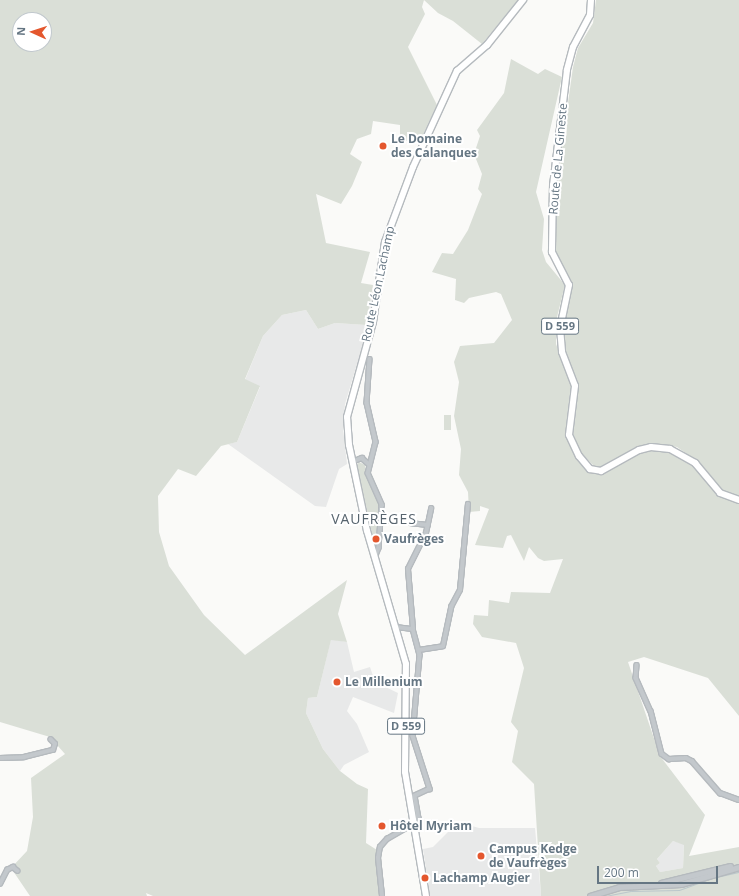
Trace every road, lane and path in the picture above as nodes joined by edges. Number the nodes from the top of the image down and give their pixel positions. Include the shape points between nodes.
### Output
1 (523, 0) edge
2 (591, 0) edge
3 (370, 359) dead end
4 (352, 462) junction
5 (369, 464) junction
6 (739, 500) edge
7 (468, 504) dead end
8 (431, 509) dead end
9 (382, 520) junction
10 (428, 525) junction
11 (375, 559) junction
12 (396, 627) junction
13 (413, 629) junction
14 (419, 650) junction
15 (637, 665) dead end
16 (51, 740) dead end
17 (0, 758) edge
18 (739, 800) edge
19 (414, 826) junction
20 (739, 866) edge
21 (18, 871) dead end
22 (0, 884) edge
23 (382, 896) edge
24 (426, 896) edge
25 (590, 896) edge

1 - 4 main road, Route Léon Lachamp / D 559 via 487,45 457,71 394,215 385,242 373,322 349,404 347,429
2 - 6 main road, Route de La Gineste / D 559 via 590,15 573,47 567,70 553,185 552,252 569,285 560,328 562,352 575,386 569,435 579,456 590,469 601,471 639,450 651,447 670,449 695,463 720,493
3 - 5 street via 367,403 376,442
4 - 5 street via 359,458
4 - 11 main road, Route Léon Lachamp / D 559
5 - 9 street via 370,477 381,497
7 - 14 street via 460,590 451,607 443,646
8 - 10 street
9 - 10 street
9 - 11 street via 380,548
10 - 13 street via 422,544 408,569
11 - 12 main road, Route Léon Lachamp / D 559
12 - 13 street
12 - 19 main road, Route Léon Lachamp / D 559 via 407,672 405,772
13 - 14 street
14 - 19 street via 413,736 430,789 429,792 416,793 419,818
15 - 18 street via 636,678 651,711 662,754 669,759 686,758 692,761 720,793
16 - 17 street via 55,744 52,750 24,757
19 - 23 street via 387,840 380,847 378,858
19 - 24 main road, Route Léon Lachamp / D 559
20 - 25 street via 652,885 609,889
21 - 22 street via 13,867 7,870

